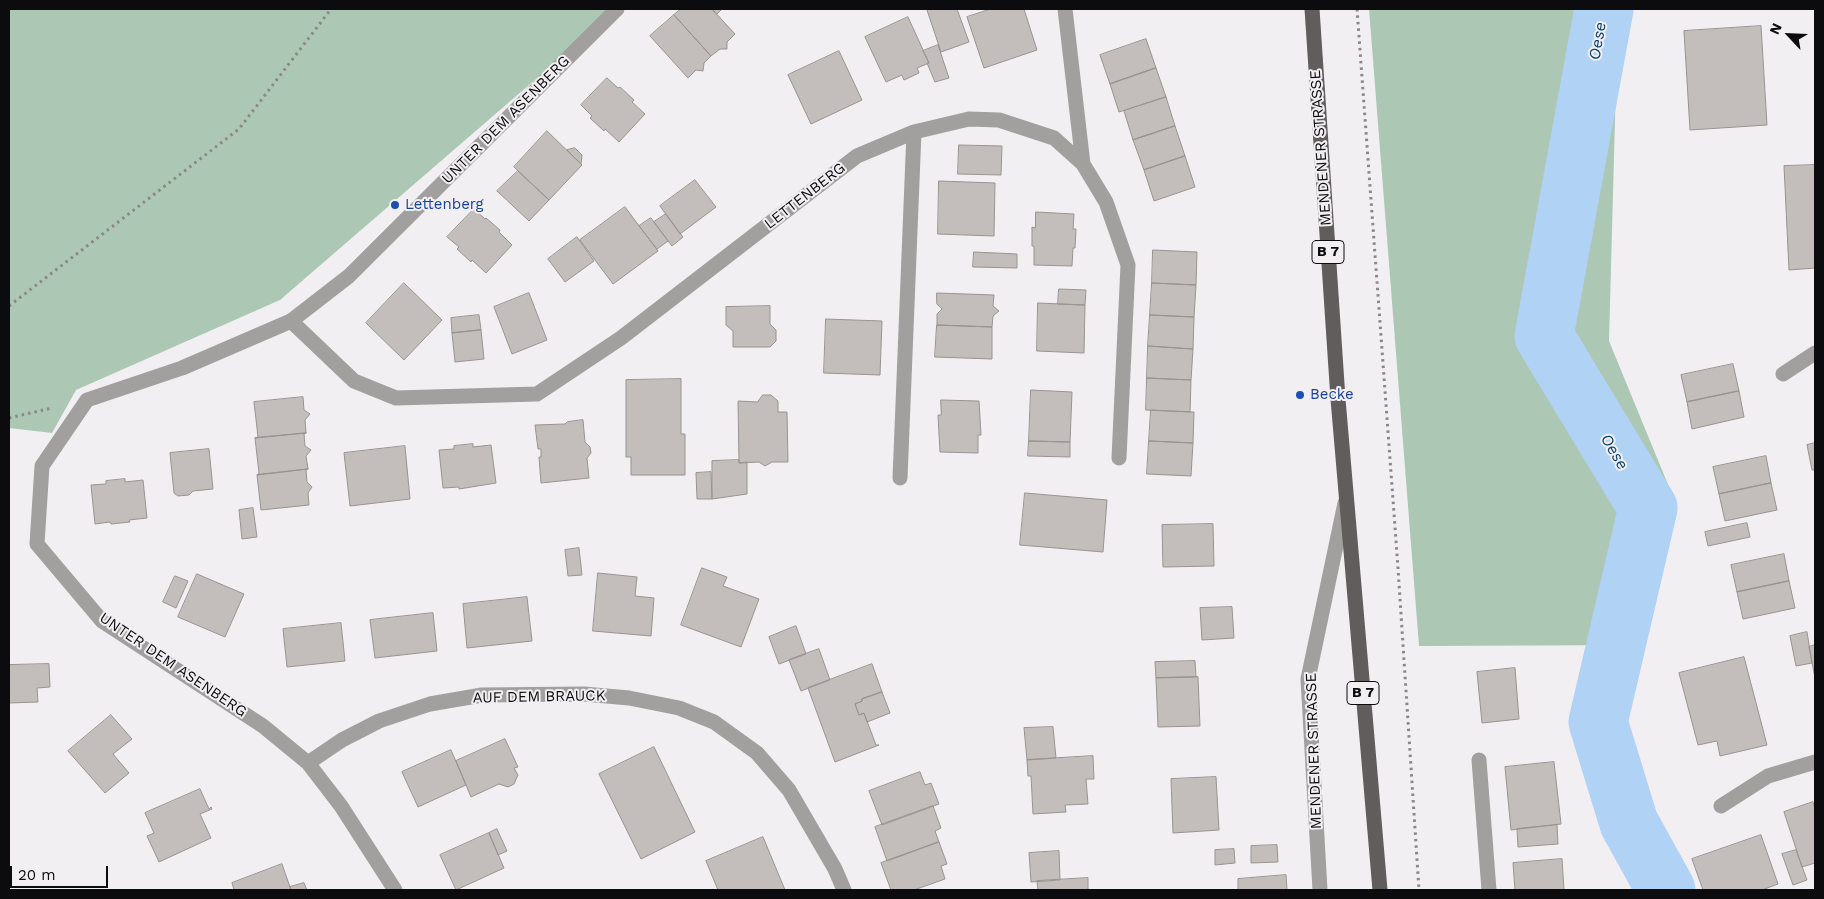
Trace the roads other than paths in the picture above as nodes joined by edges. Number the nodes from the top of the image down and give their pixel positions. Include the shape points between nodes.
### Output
1 (617, 9) edge
2 (1065, 9) edge
3 (1312, 9) edge
4 (914, 132) junction
5 (1083, 164) junction
6 (291, 322) junction
7 (1815, 353) edge
8 (1783, 374) dead end
9 (1119, 458) dead end
10 (900, 478) dead end
11 (1346, 496) junction
12 (1479, 760) dead end
13 (1815, 762) edge
14 (308, 763) junction
15 (1721, 806) dead end
16 (395, 890) edge
17 (844, 890) edge
18 (1320, 890) edge
19 (1380, 890) edge
20 (1489, 890) edge

1 - 6 street, UNTER DEM ASENBERG via 349,276
2 - 5 street, LETTENBERG
3 - 11 main road, MENDENER STRASSE / B 7
4 - 5 street, LETTENBERG via 969,119 999,120 1054,138
4 - 6 street, LETTENBERG via 856,156 621,338 537,394 396,398 354,381
4 - 10 street
5 - 9 street, LETTENBERG via 1106,202 1128,265
6 - 14 street, UNTER DEM ASENBERG via 182,368 87,400 42,466 37,544 102,621 263,726
7 - 8 street
11 - 18 street, MENDENER STRASSE via 1308,679
11 - 19 main road, MENDENER STRASSE / B 7
12 - 20 street
13 - 15 street via 1768,776
14 - 16 street, UNTER DEM ASENBERG via 341,806
14 - 17 street, AUF DEM BRAUCK via 379,721 430,704 482,695 584,694 629,698 679,708 714,722 757,753 789,790

